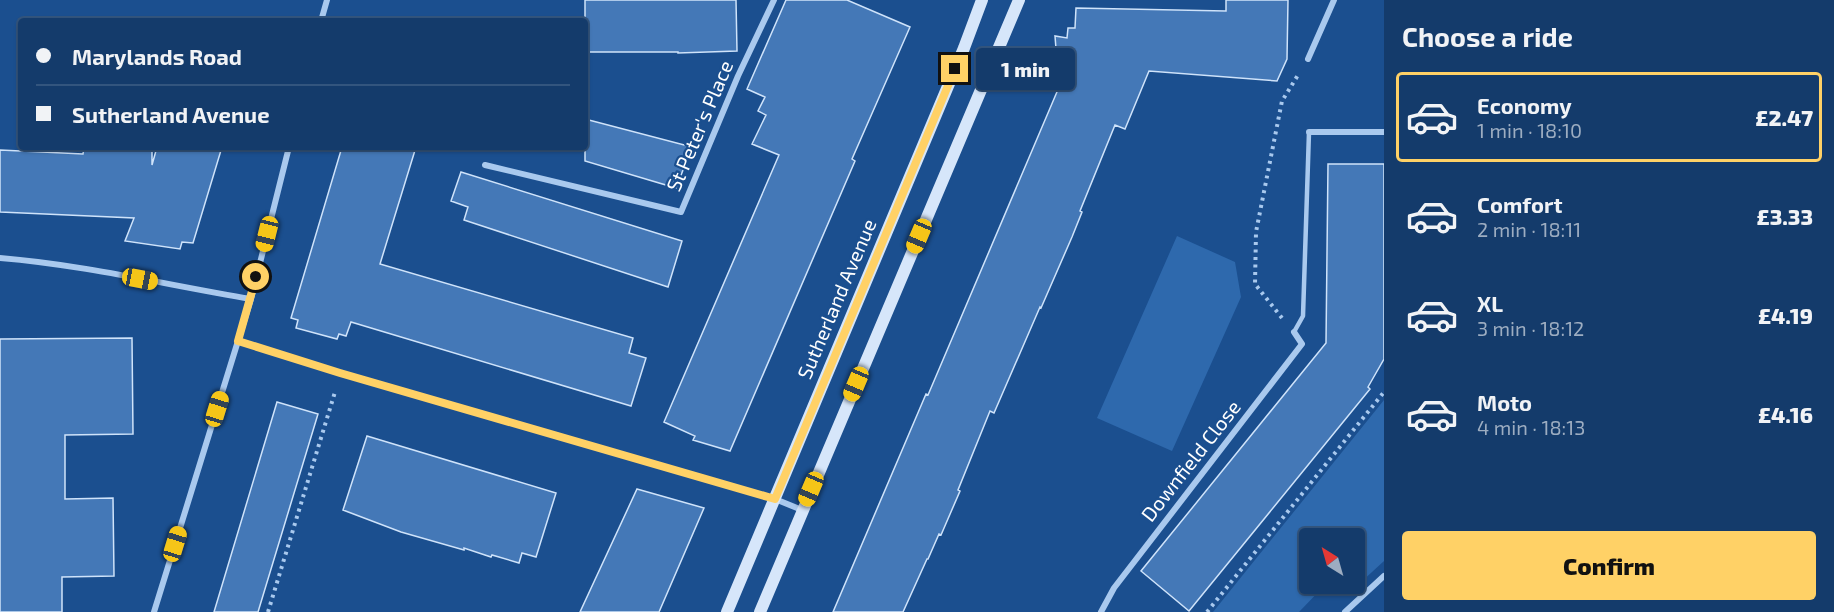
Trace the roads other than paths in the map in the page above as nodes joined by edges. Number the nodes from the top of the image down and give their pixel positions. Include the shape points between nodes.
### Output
1 (327, 0) edge
2 (774, 0) edge
3 (982, 0) edge
4 (1019, 0) edge
5 (1334, 0) edge
6 (322, 18) edge
7 (1308, 59) road end
8 (1309, 132) joint
9 (1384, 132) edge
10 (289, 150) edge
11 (485, 165) dead end
12 (0, 258) edge
13 (251, 299) junction
14 (1294, 332) joint
15 (238, 341) junction
16 (775, 499) junction
17 (802, 510) junction
18 (1384, 576) edge
19 (154, 612) edge
20 (727, 612) edge
21 (760, 612) edge
22 (1101, 612) edge
23 (1345, 612) edge

1 - 6 street
2 - 11 street, St Peter's Place via 681,212
3 - 16 street, Sutherland Avenue
4 - 17 street
5 - 7 street
8 - 9 street
8 - 14 lane via 1303,316
10 - 13 street
12 - 13 street via 102,271
13 - 15 street
14 - 22 street, Downfield Close via 1302,344 1114,588
15 - 16 street
15 - 19 street
16 - 17 street
16 - 20 street, Sutherland Avenue
17 - 21 street
18 - 23 street

